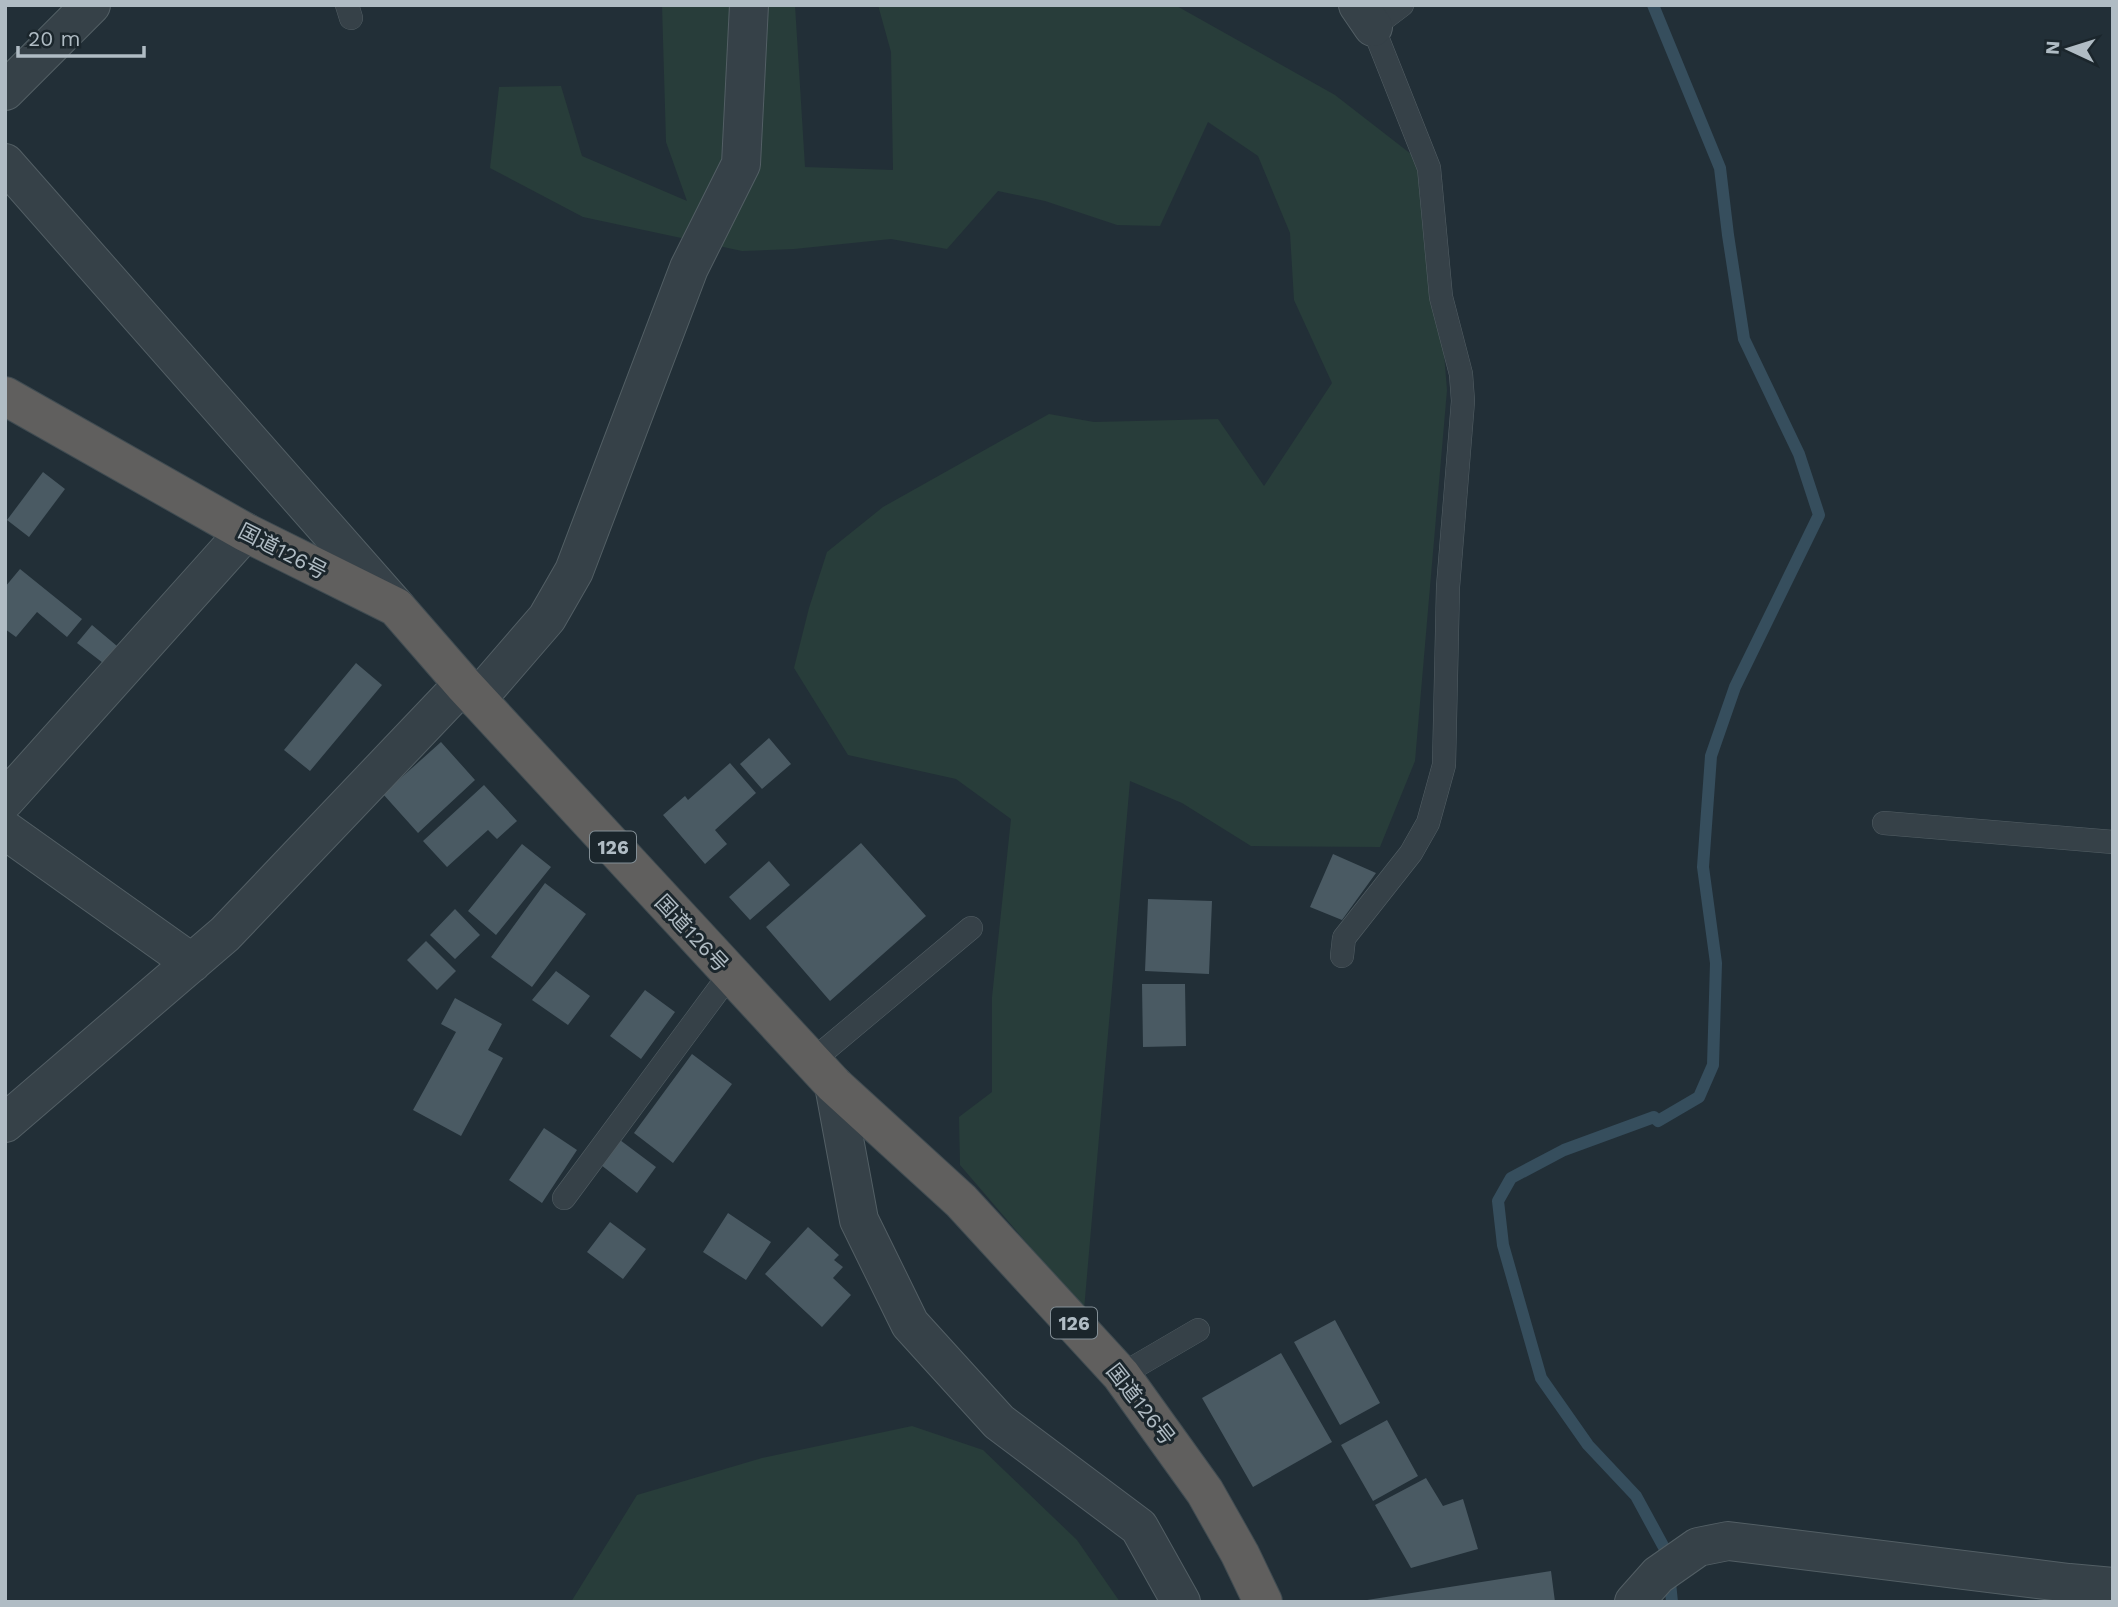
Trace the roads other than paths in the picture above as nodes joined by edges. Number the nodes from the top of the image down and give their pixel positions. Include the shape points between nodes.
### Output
1 (91, 5) edge
2 (748, 5) edge
3 (1378, 12) edge
4 (5, 91) edge
5 (5, 163) edge
6 (5, 396) edge
7 (245, 532) junction
8 (396, 607) junction
9 (470, 691) junction
10 (5, 800) edge
11 (1884, 823) dead end
12 (5, 830) edge
13 (2113, 842) edge
14 (971, 928) dead end
15 (1342, 956) dead end
16 (192, 962) junction
17 (730, 974) junction
18 (823, 1073) junction
19 (5, 1123) edge
20 (564, 1198) dead end
21 (1198, 1330) dead end
22 (1121, 1375) junction
23 (2113, 1587) edge
24 (1181, 1602) edge
25 (1263, 1602) edge
26 (1634, 1602) edge

1 - 4 street
2 - 9 street via 741,164 689,268 575,571 547,618
3 - 15 lane via 1429,168 1441,297 1461,374 1463,401 1448,587 1444,765 1428,823 1411,853 1345,938
5 - 8 street
6 - 7 highway, 国道126号 / 126
7 - 8 highway, 国道126号 / 126
7 - 10 street
8 - 9 highway, 国道126号 / 126
9 - 16 street
9 - 17 highway, 国道126号 / 126
11 - 13 lane
12 - 16 street
14 - 18 lane
16 - 19 street
17 - 18 highway, 国道126号 / 126
17 - 20 lane
18 - 22 highway, 国道126号 / 126 via 961,1201
18 - 24 street via 859,1220 910,1324 999,1422 1139,1527
21 - 22 lane
22 - 25 highway, 国道126号 / 126 via 1205,1492
23 - 26 street via 1728,1541 1698,1546 1658,1575

